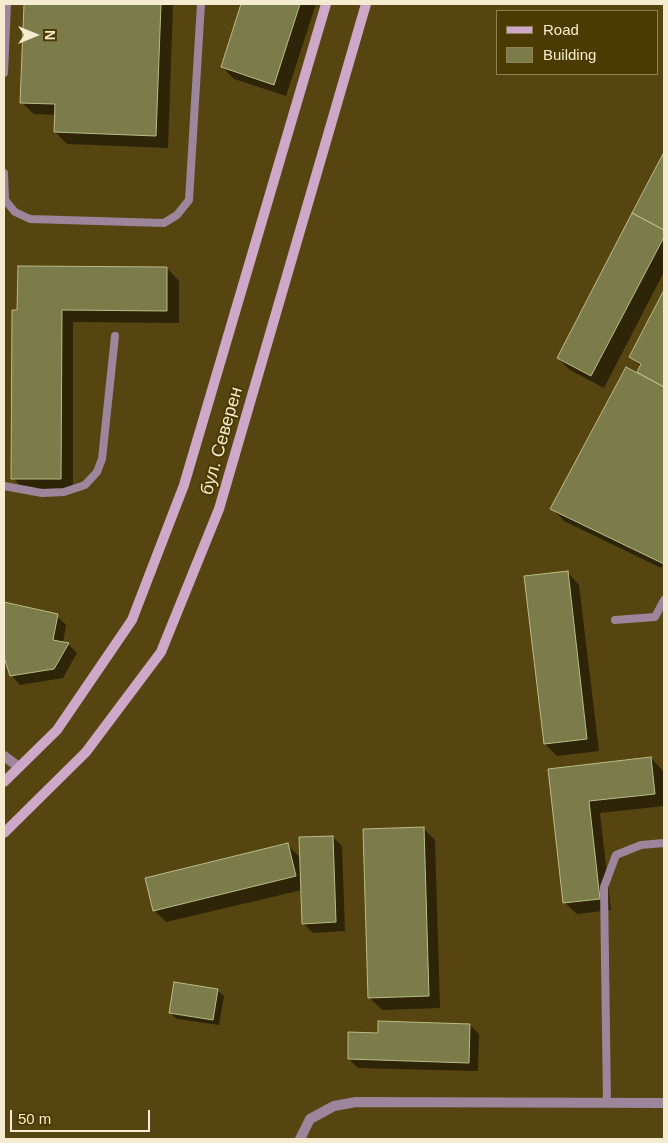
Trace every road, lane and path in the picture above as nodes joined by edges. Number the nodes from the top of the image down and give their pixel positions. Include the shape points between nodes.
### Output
1 (7, 4) edge
2 (201, 4) edge
3 (326, 4) edge
4 (366, 4) edge
5 (4, 73) edge
6 (4, 172) edge
7 (115, 336) dead end
8 (4, 486) edge
9 (664, 600) edge
10 (615, 620) dead end
11 (4, 756) edge
12 (19, 767) junction
13 (4, 782) edge
14 (4, 833) edge
15 (664, 843) edge
16 (607, 1102) junction
17 (664, 1103) edge
18 (300, 1139) edge

1 - 5 lane
2 - 6 lane via 190,200 177,215 164,223 30,219 15,212 5,200
3 - 12 main road, бул. Северен via 184,485 132,620 57,730
4 - 14 main road, бул. Северен via 219,509 161,652 86,752
7 - 8 lane via 102,460 97,472 85,485 64,492 42,493
9 - 10 lane via 655,617
11 - 12 street
12 - 13 main road, бул. Северен
15 - 16 lane via 641,845 616,855 604,887
16 - 17 street
16 - 18 street via 356,1102 334,1106 310,1119

